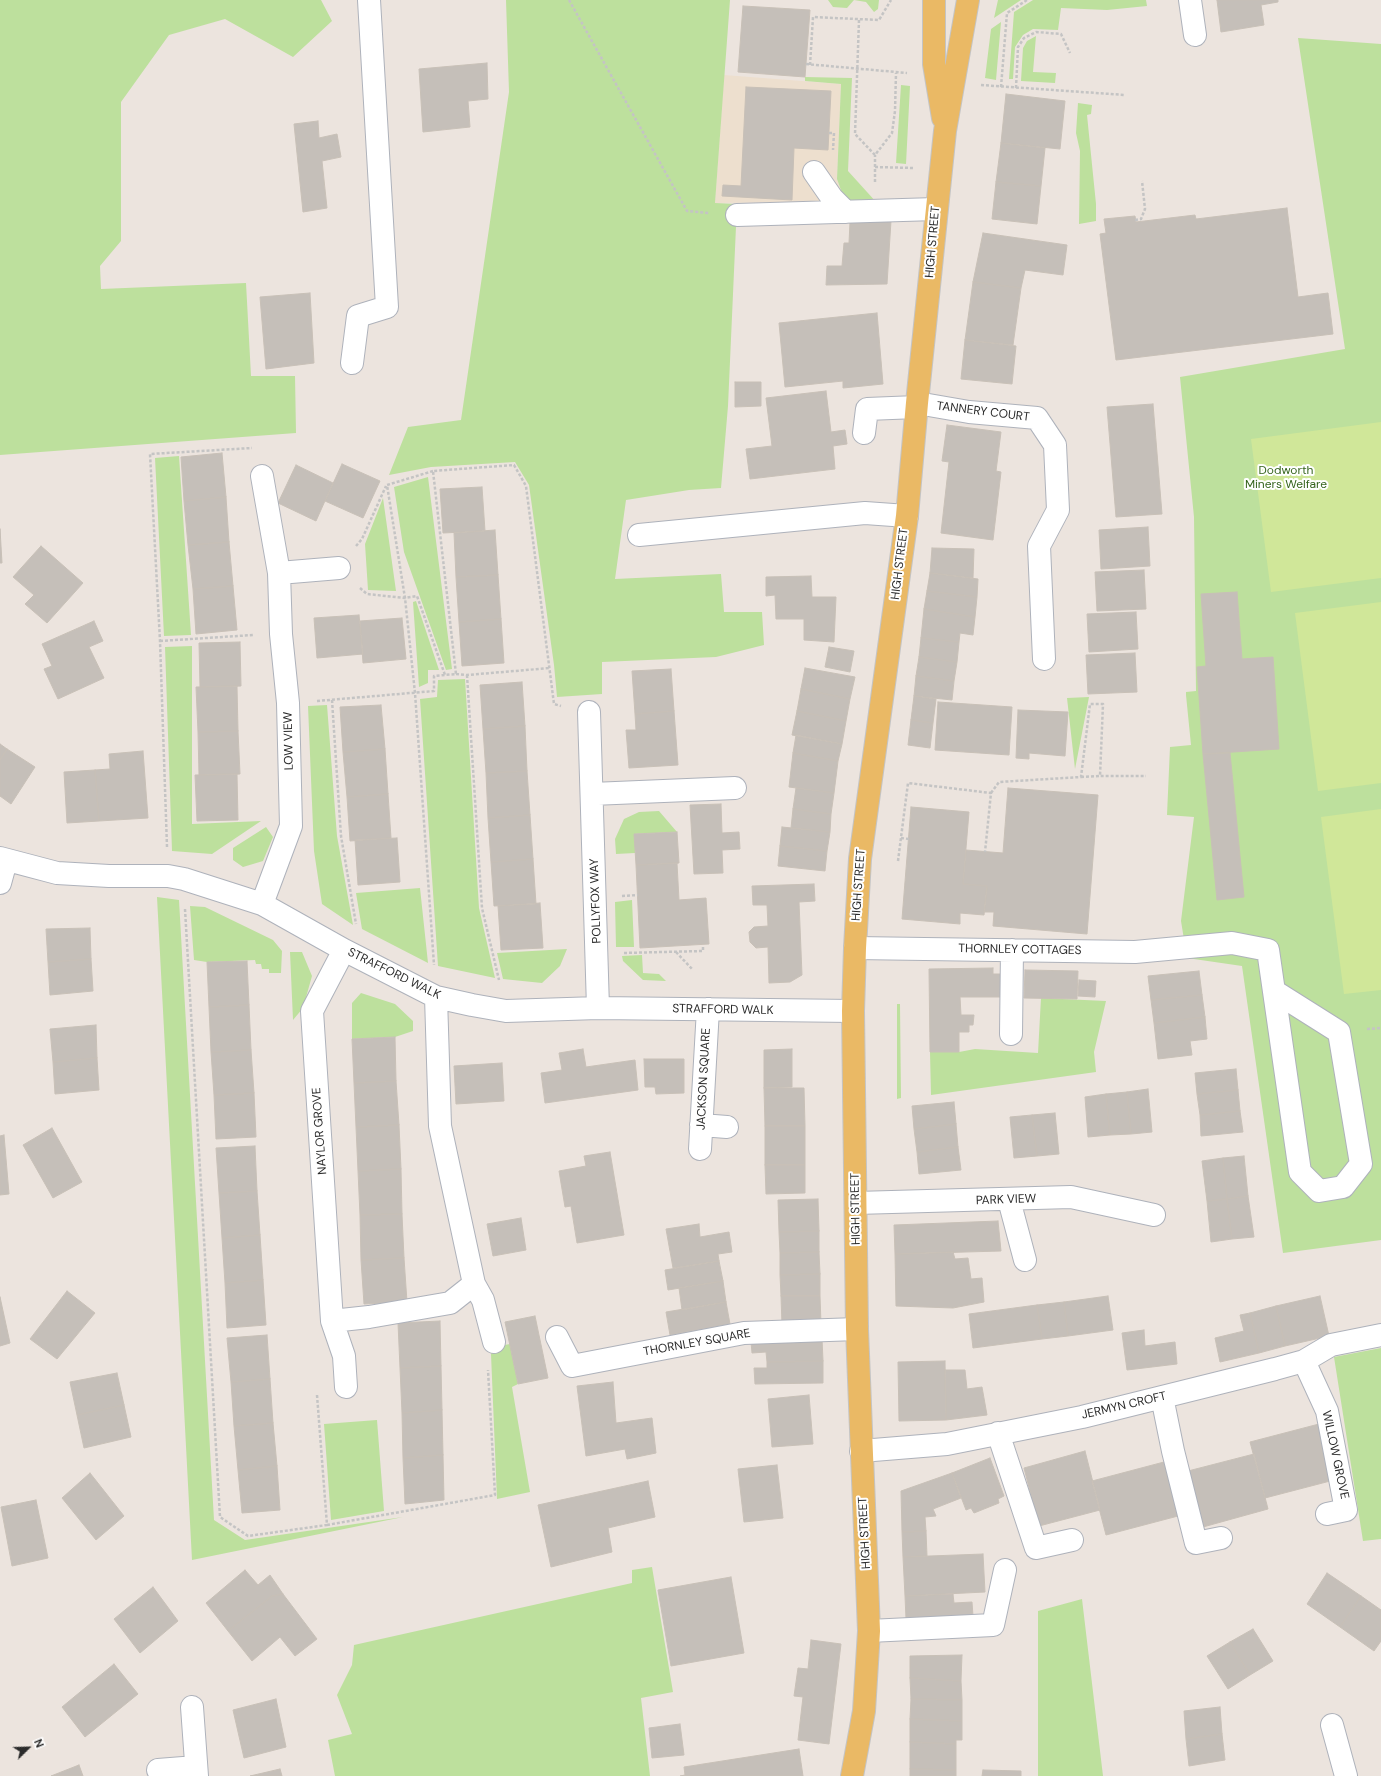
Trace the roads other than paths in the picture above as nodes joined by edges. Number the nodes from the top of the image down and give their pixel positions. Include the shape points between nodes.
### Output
1 (369, 0) edge
2 (934, 0) edge
3 (968, 0) edge
4 (1190, 0) edge
5 (1195, 35) dead end
6 (945, 79) junction
7 (814, 172) dead end
8 (936, 209) junction
9 (846, 212) junction
10 (737, 216) road end
11 (352, 363) dead end
12 (917, 405) junction
13 (864, 433) dead end
14 (262, 476) road end
15 (907, 516) junction
16 (639, 535) dead end
17 (339, 568) road end
18 (279, 573) junction
19 (1044, 659) dead end
20 (589, 712) road end
21 (735, 788) dead end
22 (592, 794) junction
23 (3, 859) edge
24 (0, 883) edge
25 (262, 904) junction
26 (855, 948) junction
27 (344, 950) junction
28 (1012, 950) junction
29 (1274, 991) junction
30 (436, 997) junction
31 (598, 1008) junction
32 (708, 1009) junction
33 (853, 1011) junction
34 (1011, 1034) dead end
35 (701, 1125) junction
36 (727, 1127) dead end
37 (700, 1149) dead end
38 (1009, 1200) junction
39 (856, 1203) junction
40 (1154, 1215) dead end
41 (1025, 1260) dead end
42 (474, 1284) junction
43 (332, 1321) junction
44 (857, 1330) junction
45 (1381, 1335) edge
46 (557, 1338) dead end
47 (494, 1342) road end
48 (1304, 1361) junction
49 (346, 1387) dead end
50 (1162, 1397) junction
51 (998, 1433) junction
52 (861, 1451) junction
53 (1327, 1514) dead end
54 (1221, 1538) dead end
55 (1072, 1540) dead end
56 (1005, 1570) dead end
57 (869, 1631) junction
58 (192, 1707) dead end
59 (1332, 1724) dead end
60 (158, 1770) dead end
61 (197, 1771) edge
62 (852, 1776) edge
63 (1346, 1776) edge

1 - 11 street via 387,307 358,316
2 - 6 main road via 934,64
3 - 6 main road, HIGH STREET
4 - 5 street
6 - 8 main road, HIGH STREET via 945,131
7 - 9 street via 832,198
8 - 9 street
8 - 12 main road, HIGH STREET
9 - 10 street
12 - 13 street, TANNERY COURT via 867,409
12 - 15 main road, HIGH STREET
12 - 19 street, TANNERY COURT via 1037,418 1055,445 1058,510 1039,546
14 - 18 street, LOW VIEW
15 - 16 street via 866,513
15 - 26 main road, HIGH STREET via 860,859
17 - 18 street
18 - 25 street, LOW VIEW via 281,634 288,703 291,826
20 - 22 street, POLLYFOX WAY
21 - 22 street
22 - 31 street, POLLYFOX WAY
23 - 24 street
23 - 25 street, STRAFFORD WALK via 57,874 176,877
25 - 27 street, STRAFFORD WALK
26 - 28 street, THORNLEY COTTAGES
26 - 33 main road, HIGH STREET
27 - 30 street, STRAFFORD WALK
27 - 43 street, NAYLOR GROVE via 312,1012
28 - 29 street, THORNLEY COTTAGES via 1135,952 1232,943 1268,950
28 - 34 street
29 - 29 street via 1300,1172 1319,1191 1343,1187 1361,1164 1339,1032
30 - 31 street, STRAFFORD WALK via 506,1011
30 - 42 street via 440,1126
31 - 32 street, STRAFFORD WALK
32 - 33 street, STRAFFORD WALK
32 - 35 street, JACKSON SQUARE
33 - 39 main road, HIGH STREET
35 - 36 street
35 - 37 street, JACKSON SQUARE
38 - 39 street, PARK VIEW
38 - 40 street, PARK VIEW via 1071,1198
38 - 41 street
39 - 44 main road, HIGH STREET
42 - 43 street via 450,1303 369,1318
42 - 47 street via 483,1300
43 - 49 street, NAYLOR GROVE via 344,1356
44 - 46 street, THORNLEY SQUARE via 744,1333 572,1366
44 - 52 main road, HIGH STREET
45 - 48 street, JERMYN CROFT via 1331,1345
48 - 50 street, JERMYN CROFT
48 - 53 street, WILLOW GROVE via 1327,1411 1346,1510
50 - 51 street, JERMYN CROFT via 1082,1417
50 - 54 street via 1196,1543
51 - 52 street, JERMYN CROFT via 947,1444
51 - 55 street via 1036,1548
52 - 57 main road, HIGH STREET
56 - 57 street via 993,1626
57 - 62 main road, HIGH STREET via 864,1711
58 - 61 street
59 - 63 street
60 - 61 street

